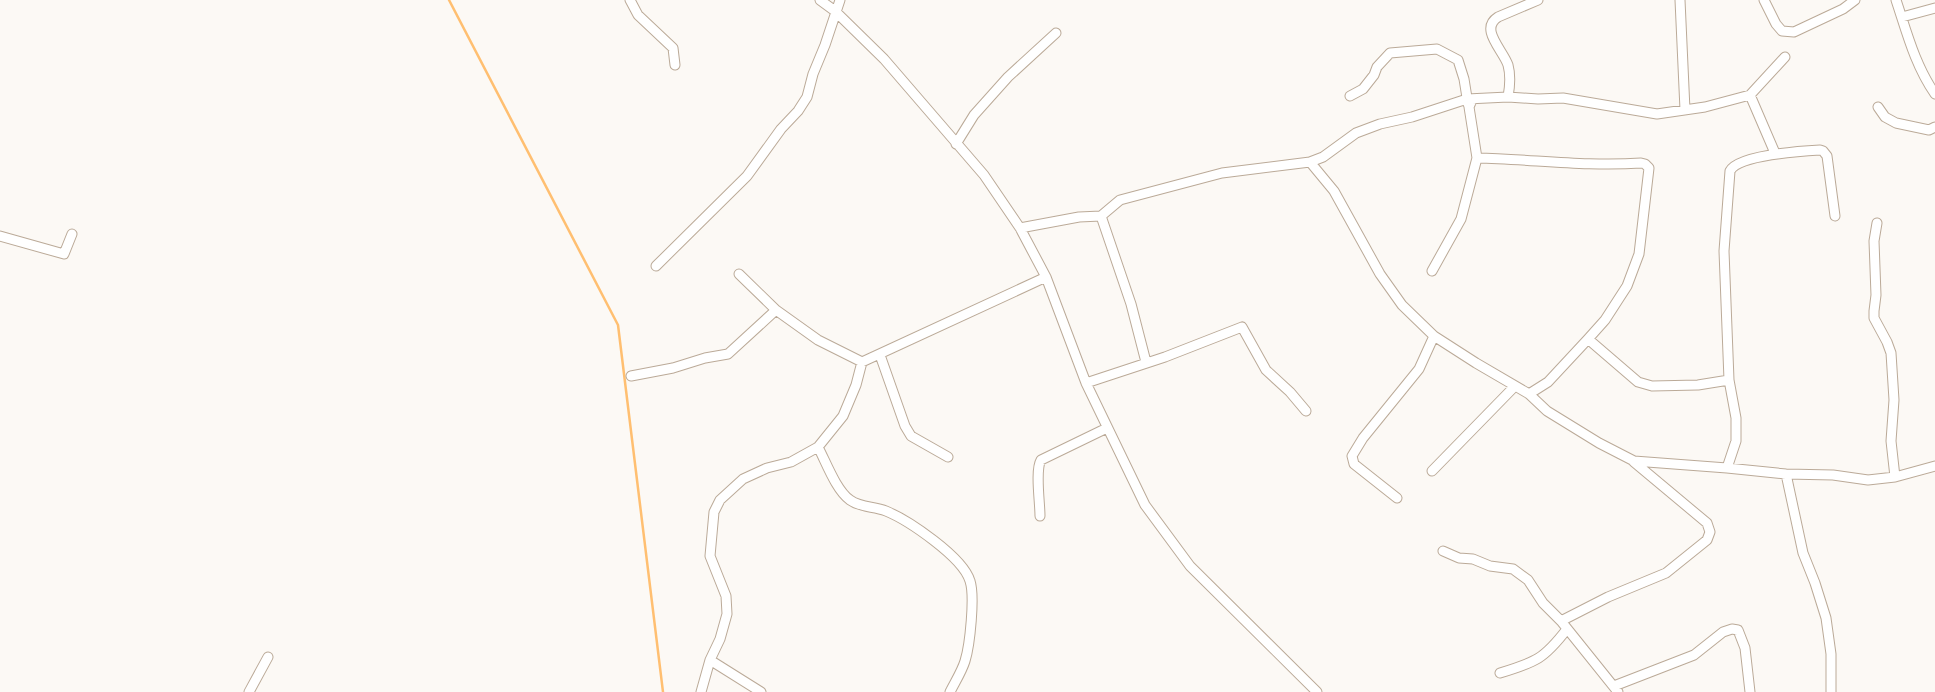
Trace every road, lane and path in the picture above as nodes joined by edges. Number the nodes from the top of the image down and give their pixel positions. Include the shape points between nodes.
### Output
1 (630, 0) edge
2 (820, 0) edge
3 (840, 0) edge
4 (1538, 0) edge
5 (1680, 0) edge
6 (1764, 0) edge
7 (1855, 0) edge
8 (1896, 0) edge
9 (1935, 8) edge
10 (835, 12) junction
11 (1902, 17) junction
12 (1056, 33) dead end
13 (1785, 57) dead end
14 (675, 65) dead end
15 (1935, 94) edge
16 (1750, 95) junction
17 (1350, 96) dead end
18 (1508, 97) junction
19 (1469, 102) junction
20 (1878, 107) dead end
21 (1685, 110) junction
22 (1935, 127) edge
23 (956, 144) junction
24 (1775, 153) junction
25 (1477, 158) junction
26 (1310, 162) junction
27 (1101, 216) junction
28 (1836, 216) dead end
29 (1877, 223) dead end
30 (1020, 228) junction
31 (72, 234) dead end
32 (0, 236) edge
33 (656, 266) dead end
34 (1432, 271) dead end
35 (739, 274) dead end
36 (1046, 277) junction
37 (776, 310) junction
38 (1434, 336) junction
39 (1588, 339) junction
40 (880, 355) junction
41 (862, 362) junction
42 (1146, 362) junction
43 (631, 376) dead end
44 (1729, 380) junction
45 (1086, 382) junction
46 (1515, 386) junction
47 (1529, 394) junction
48 (1306, 411) dead end
49 (1107, 428) junction
50 (818, 447) junction
51 (948, 457) dead end
52 (1634, 461) junction
53 (1935, 466) edge
54 (1726, 468) junction
55 (1432, 471) dead end
56 (1786, 474) junction
57 (1895, 477) junction
58 (1397, 498) dead end
59 (1040, 516) dead end
60 (1443, 551) dead end
61 (1564, 625) junction
62 (268, 657) dead end
63 (710, 660) junction
64 (1500, 673) dead end
65 (1616, 689) edge
66 (249, 692) edge
67 (701, 692) edge
68 (761, 692) edge
69 (950, 692) edge
70 (1317, 692) edge
71 (1750, 692) edge
72 (1831, 692) edge

1 - 14 street via 649,28 673,48
2 - 10 street
3 - 10 street
4 - 18 street via 1498,17 1490,26 1491,35 1508,66 1511,84
5 - 21 street
6 - 7 street via 1782,31 1794,32
8 - 11 street
9 - 11 street
10 - 23 street via 884,59
10 - 33 street via 806,97 798,111 747,176
11 - 15 street via 1908,40
12 - 23 street via 1008,77 974,115
13 - 16 street
16 - 21 street
16 - 24 street
17 - 19 street via 1363,89 1390,53 1437,49 1458,60
18 - 19 street
18 - 21 street via 1563,98 1657,114
19 - 25 street
19 - 26 street via 1356,133 1323,157
20 - 22 street via 1885,117 1896,123 1930,130
23 - 30 street via 984,175
24 - 28 street via 1823,151 1827,156
24 - 44 street via 1735,164 1730,171 1724,250
25 - 34 street via 1461,219
25 - 39 street via 1648,165 1639,254 1627,286
26 - 27 street via 1222,173 1120,200
26 - 38 street via 1334,191 1380,274 1402,305
27 - 30 street
27 - 42 street via 1132,304
29 - 57 street via 1874,318 1891,353 1894,400 1891,441
30 - 36 street
31 - 32 street via 64,254
35 - 37 street
36 - 40 street
36 - 45 street
37 - 41 street via 818,340
37 - 43 street via 728,354
38 - 46 street
38 - 58 street via 1419,370 1352,456 1354,464
39 - 44 street via 1638,382 1652,386 1698,385
39 - 47 street via 1548,382
40 - 41 street
40 - 51 street via 911,436
41 - 50 street via 843,416
42 - 45 street
42 - 48 street via 1242,327 1266,370
44 - 54 street via 1736,418 1736,442
45 - 49 street
46 - 47 street
46 - 55 street
47 - 52 street via 1547,411
49 - 59 street via 1040,460 1037,472
49 - 70 street via 1145,505 1190,566
50 - 63 street via 791,462 743,479 720,500 714,512 710,556 726,596 727,614
50 - 69 street via 842,493 859,505 885,511 921,531 960,563 970,580 971,605 965,661
52 - 54 street
52 - 61 street via 1707,523 1710,532 1707,540 1666,573 1608,597
53 - 57 street
54 - 56 street
56 - 57 street via 1868,480
56 - 72 street via 1803,553 1826,618 1832,654
60 - 61 street via 1490,566 1513,569 1528,580 1543,603
61 - 64 street via 1552,648 1540,658
61 - 65 street
62 - 66 street
63 - 67 street
63 - 68 street
65 - 71 street via 1694,655 1723,632 1735,628 1745,648

